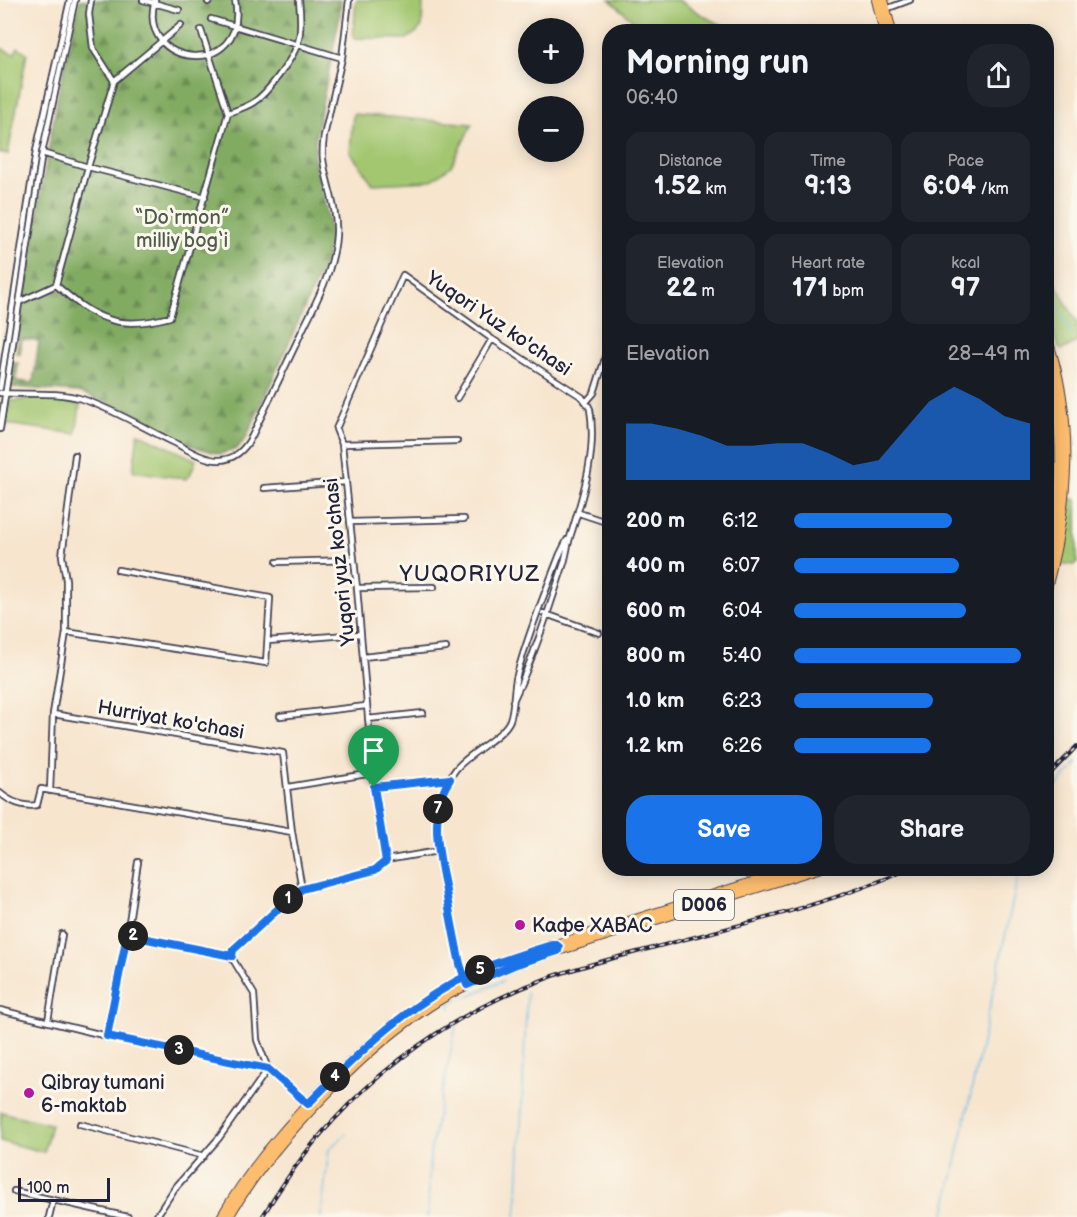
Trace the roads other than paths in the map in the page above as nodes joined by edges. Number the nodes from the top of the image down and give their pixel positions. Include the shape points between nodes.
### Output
1 (70, 0) edge
2 (75, 0) edge
3 (91, 0) edge
4 (144, 0) edge
5 (236, 0) edge
6 (299, 0) edge
7 (349, 0) edge
8 (876, 0) edge
9 (910, 0) edge
10 (154, 2) edge
11 (885, 4) edge
12 (179, 10) dead end
13 (211, 19) dead end
14 (882, 24) edge
15 (890, 24) edge
16 (181, 25) dead end
17 (236, 26) junction
18 (201, 30) dead end
19 (162, 42) junction
20 (298, 46) junction
21 (209, 55) junction
22 (342, 58) junction
23 (114, 81) junction
24 (228, 113) junction
25 (39, 152) junction
26 (88, 167) junction
27 (204, 197) junction
28 (403, 275) joint
29 (56, 285) junction
30 (16, 302) junction
31 (492, 339) junction
32 (602, 368) edge
33 (1054, 377) edge
34 (0, 388) edge
35 (3, 393) edge
36 (1054, 393) edge
37 (457, 398) dead end
38 (586, 402) junction
39 (0, 429) edge
40 (457, 441) dead end
41 (342, 444) junction
42 (75, 455) dead end
43 (346, 482) junction
44 (264, 488) dead end
45 (579, 513) junction
46 (464, 519) dead end
47 (602, 521) edge
48 (350, 522) junction
49 (1054, 525) edge
50 (571, 532) junction
51 (1054, 558) edge
52 (354, 560) junction
53 (277, 562) dead end
54 (118, 570) dead end
55 (434, 587) dead end
56 (357, 588) junction
57 (538, 611) junction
58 (546, 614) junction
59 (66, 632) junction
60 (599, 633) dead end
61 (360, 634) junction
62 (268, 641) junction
63 (446, 648) dead end
64 (363, 657) junction
65 (513, 701) junction
66 (366, 706) junction
67 (423, 713) dead end
68 (53, 714) junction
69 (280, 716) dead end
70 (368, 719) junction
71 (373, 773) junction
72 (450, 779) junction
73 (288, 787) junction
74 (374, 787) junction
75 (50, 791) junction
76 (0, 793) edge
77 (292, 832) junction
78 (438, 851) junction
79 (386, 861) junction
80 (138, 862) dead end
81 (772, 876) edge
82 (794, 876) edge
83 (302, 889) junction
84 (62, 934) dead end
85 (127, 935) junction
86 (556, 948) junction
87 (232, 956) junction
88 (466, 981) junction
89 (0, 1010) edge
90 (48, 1021) junction
91 (107, 1036) junction
92 (268, 1069) junction
93 (308, 1104) junction
94 (80, 1124) dead end
95 (204, 1156) junction
96 (264, 1160) junction
97 (14, 1191) dead end
98 (53, 1200) junction
99 (101, 1211) junction
100 (49, 1217) edge
101 (99, 1217) edge
102 (128, 1217) edge
103 (156, 1217) edge
104 (221, 1217) edge
105 (229, 1217) edge

1 - 25 street
2 - 25 street
3 - 23 street via 93,48
4 - 10 street
5 - 17 street
6 - 20 street via 302,24
7 - 22 street
8 - 14 main road
9 - 11 street
10 - 12 street
10 - 19 street via 155,29
11 - 15 main road
13 - 17 street
16 - 19 street
17 - 20 street
17 - 21 street via 224,46
18 - 21 street
19 - 21 street via 177,53 192,57
19 - 23 street
20 - 22 street
20 - 24 street via 278,77 255,101
21 - 24 street
22 - 35 street via 323,148 336,216 335,249 314,306 242,451 214,460 83,399 58,394
23 - 26 street
24 - 27 street
25 - 26 street
25 - 30 street
26 - 27 street
26 - 29 street
27 - 29 street via 170,317 152,321 109,320
28 - 31 street, Yuqori Yuz ko'chasi
28 - 41 street, Yuqori yuz ko'chasi via 336,428
29 - 30 street
30 - 34 street
30 - 35 street
31 - 37 street
31 - 38 street, Yuqori Yuz ko'chasi
32 - 38 street via 594,393
33 - 51 main road via 1065,417 1068,452 1062,523
35 - 39 street
36 - 49 main road via 1060,467
38 - 45 street via 591,415 591,454
40 - 41 street
41 - 43 street, Yuqori yuz ko'chasi
42 - 59 street via 62,556
43 - 44 street
43 - 48 street, Yuqori yuz ko'chasi
45 - 47 street
45 - 50 street
46 - 48 street
48 - 52 street, Yuqori yuz ko'chasi
50 - 57 street
50 - 58 street
52 - 53 street
52 - 56 street, Yuqori yuz ko'chasi
54 - 62 street via 270,598
55 - 56 street
56 - 61 street, Yuqori yuz ko'chasi
57 - 58 street
57 - 65 street via 516,677
58 - 60 street
58 - 65 street
59 - 62 street via 266,663
59 - 68 street
61 - 62 street
61 - 64 street, Yuqori yuz ko'chasi
63 - 64 street
64 - 66 street, Yuqori yuz ko'chasi
65 - 72 street via 509,722 461,764
66 - 69 street
66 - 70 street, Yuqori yuz ko'chasi
67 - 70 street
68 - 73 street, Hurriyat ko'chasi via 284,753
68 - 75 street
70 - 71 street, Yuqori yuz ko'chasi
71 - 73 street
71 - 74 street, Yuqori yuz ko'chasi
72 - 74 street
72 - 78 street via 442,793 436,822
73 - 77 street
74 - 79 street, Yuqori yuz ko'chasi
75 - 76 street via 41,789 33,807
75 - 77 street
77 - 83 street
78 - 79 street
78 - 88 street
79 - 83 street via 375,870
80 - 85 street
81 - 86 main road, D006
82 - 86 main road, D006
83 - 87 street via 233,950
84 - 90 street
85 - 87 street
85 - 91 street
86 - 88 main road, D006
87 - 92 street via 254,994 257,1040
88 - 93 main road, D006 via 422,1002 340,1071
88 - 96 main road, D006 via 372,1050
89 - 90 street
90 - 91 street
91 - 92 street
92 - 93 street
92 - 95 street
93 - 96 main road, D006
94 - 95 street
95 - 103 street via 175,1188
96 - 104 main road, D006 via 244,1181
96 - 105 main road, D006
97 - 98 street
98 - 99 street
98 - 100 street
99 - 101 street
99 - 102 street

